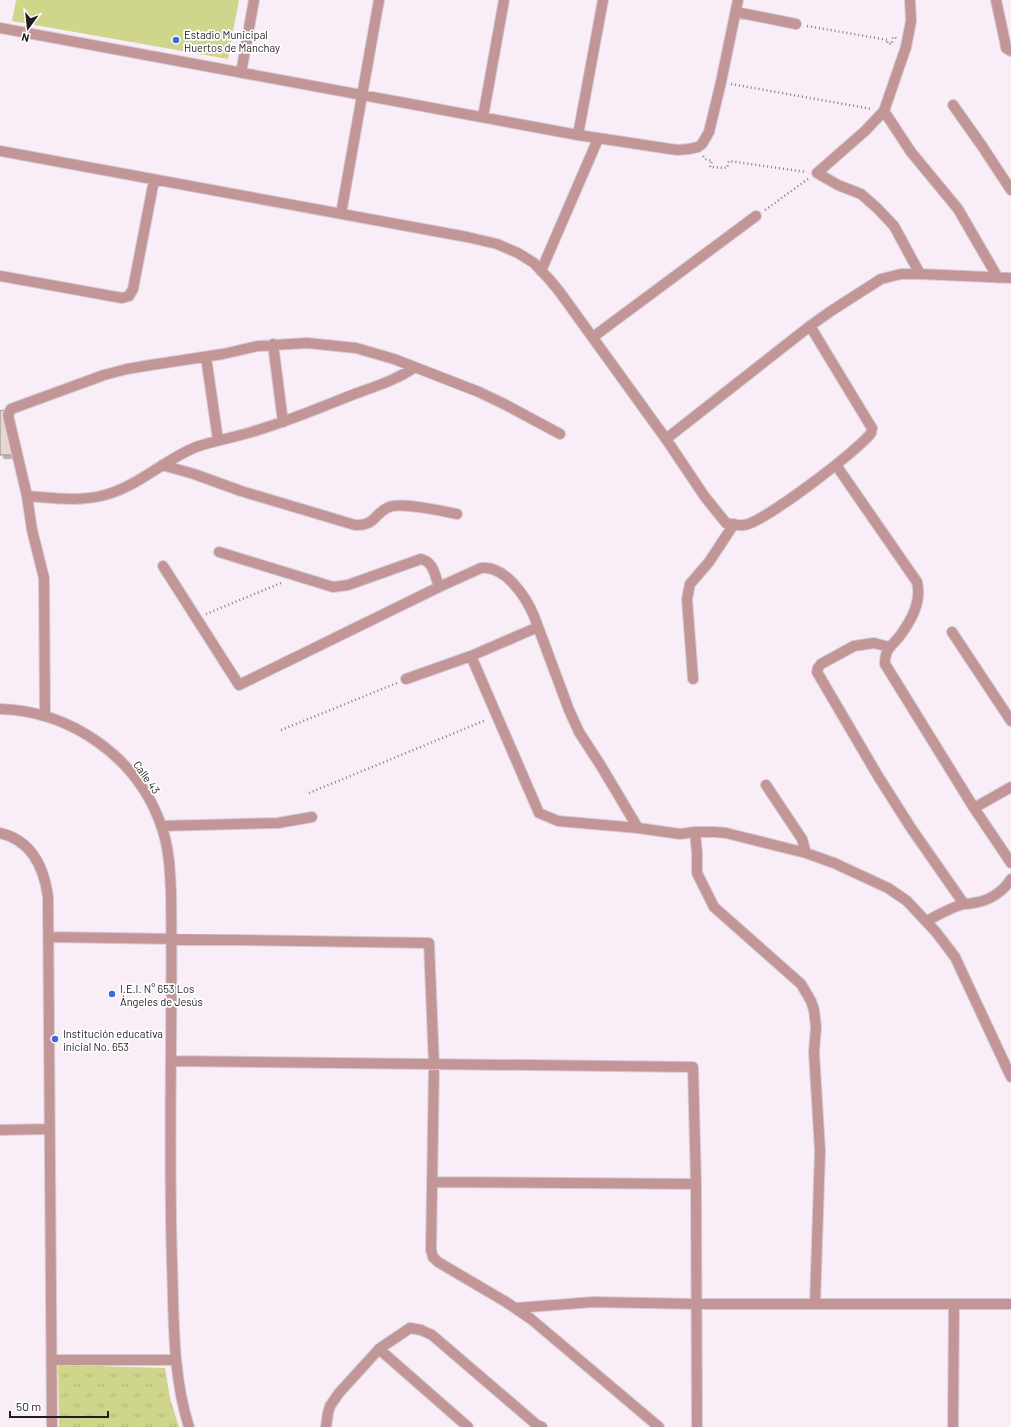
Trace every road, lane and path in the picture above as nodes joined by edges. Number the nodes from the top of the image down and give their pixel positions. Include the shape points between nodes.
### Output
1 (254, 0) edge
2 (379, 0) edge
3 (504, 0) edge
4 (603, 0) edge
5 (738, 0) edge
6 (910, 0) edge
7 (996, 0) edge
8 (736, 12) junction
9 (800, 24) joint
10 (0, 28) edge
11 (900, 38) dead end
12 (1011, 51) edge
13 (241, 73) junction
14 (729, 84) dead end
15 (362, 95) junction
16 (953, 105) dead end
17 (884, 111) junction
18 (483, 117) junction
19 (578, 135) junction
20 (598, 138) junction
21 (0, 152) edge
22 (705, 159) dead end
23 (817, 173) junction
24 (154, 180) junction
25 (1011, 190) edge
26 (341, 214) junction
27 (756, 216) joint
28 (541, 271) junction
29 (920, 274) junction
30 (0, 276) edge
31 (998, 278) junction
32 (1011, 278) edge
33 (810, 326) junction
34 (593, 337) junction
35 (274, 344) junction
36 (206, 357) junction
37 (415, 367) junction
38 (283, 422) junction
39 (560, 434) dead end
40 (666, 439) junction
41 (218, 440) junction
42 (162, 465) junction
43 (836, 465) junction
44 (27, 496) junction
45 (457, 514) dead end
46 (734, 524) junction
47 (219, 552) dead end
48 (163, 566) dead end
49 (281, 582) dead end
50 (439, 587) junction
51 (203, 616) dead end
52 (538, 627) junction
53 (952, 632) dead end
54 (889, 647) junction
55 (471, 656) junction
56 (406, 679) joint
57 (693, 679) dead end
58 (0, 708) edge
59 (45, 716) junction
60 (483, 721) dead end
61 (1011, 721) edge
62 (281, 730) dead end
63 (766, 785) dead end
64 (1011, 786) edge
65 (310, 793) dead end
66 (974, 808) junction
67 (312, 817) dead end
68 (161, 826) junction
69 (638, 828) junction
70 (695, 832) junction
71 (0, 833) edge
72 (806, 853) junction
73 (1011, 862) edge
74 (1011, 879) edge
75 (964, 904) junction
76 (928, 921) junction
77 (48, 937) junction
78 (172, 939) junction
79 (172, 1061) junction
80 (434, 1065) junction
81 (1011, 1077) edge
82 (49, 1129) junction
83 (0, 1130) edge
84 (432, 1182) junction
85 (696, 1184) junction
86 (697, 1304) junction
87 (815, 1304) junction
88 (1011, 1304) edge
89 (954, 1305) junction
90 (516, 1308) junction
91 (379, 1349) junction
92 (52, 1360) junction
93 (176, 1360) junction
94 (52, 1427) edge
95 (189, 1427) edge
96 (326, 1427) edge
97 (468, 1427) edge
98 (542, 1427) edge
99 (659, 1427) edge
100 (697, 1427) edge
101 (948, 1427) edge
102 (953, 1427) edge
103 (961, 1427) edge

1 - 13 street
2 - 15 street
3 - 18 street
4 - 19 street
5 - 8 street
6 - 17 street via 911,21 906,47
7 - 12 street via 1004,42 1006,48
8 - 9 street
8 - 20 street via 709,132 702,144 677,150
9 - 11 path via 888,40 887,43 892,44 894,37
10 - 13 street
13 - 15 street
14 - 17 path
15 - 18 street
15 - 26 street
16 - 25 street
17 - 23 street
17 - 31 street via 911,152 958,209
18 - 19 street
19 - 20 street
20 - 28 street
21 - 24 street
22 - 23 path via 712,161 710,167 727,168 729,161
23 - 27 path
23 - 29 street via 861,194 877,208 894,226
24 - 26 street
24 - 30 street via 133,290 129,296 122,298
26 - 28 street via 497,244 525,257
27 - 34 street
28 - 34 street via 560,291
29 - 31 street
29 - 33 street via 901,274 881,279
31 - 32 street
33 - 40 street
33 - 43 street via 872,428 870,435
34 - 40 street
35 - 36 street
35 - 37 street via 340,346 372,352
35 - 38 street
36 - 41 street
36 - 44 street via 151,364 104,375 11,409 8,415
37 - 38 street via 395,379
37 - 39 street via 479,392
38 - 41 street via 240,436
40 - 46 street via 704,497 726,523
41 - 42 street via 185,452
42 - 44 street via 140,481 105,495 78,499
42 - 45 street via 356,525 368,524 384,510 395,506
43 - 46 street via 768,514 745,526
43 - 54 street via 917,582 919,599 914,613
44 - 59 street via 32,530 44,578
46 - 57 street via 709,562 690,584 687,599
47 - 50 street via 333,587 343,587 421,559 431,565
48 - 50 street via 239,685
49 - 51 path
50 - 52 street via 481,568 497,571 518,588 532,610
52 - 55 street
52 - 69 street via 566,703 580,732
53 - 61 street
54 - 66 street via 885,656 886,664
54 - 75 street via 874,643 854,646 820,664 817,672 878,776
55 - 56 street
55 - 69 street via 538,813 558,820
56 - 62 path
58 - 59 street, Calle 43
59 - 68 street, Calle 43 via 84,732 109,749 128,768 144,790
60 - 65 path
63 - 72 street via 802,839
64 - 66 street
66 - 73 street
67 - 68 street via 278,823
68 - 78 street, Calle 43 via 171,874
69 - 70 street via 680,834
70 - 72 street via 726,833
70 - 87 street via 696,873 714,906 801,984 814,1010 820,1151
71 - 77 street via 24,844 40,864 48,891
72 - 76 street via 852,870 888,888 907,901
74 - 75 street via 1004,888 991,897
75 - 76 street
76 - 81 street via 955,957
77 - 78 street
77 - 82 street
78 - 79 street, Calle 43
78 - 80 street via 429,943
79 - 80 street
79 - 93 street, Calle 43 via 171,1214
80 - 84 street
80 - 85 street via 693,1067
82 - 83 street
82 - 92 street
84 - 85 street
84 - 90 street via 433,1257
85 - 86 street
86 - 87 street
86 - 90 street via 593,1302
86 - 100 street
87 - 89 street
88 - 89 street
89 - 102 street
90 - 99 street
91 - 96 street via 334,1399
91 - 97 street
91 - 98 street via 410,1328 432,1335
92 - 93 street
92 - 94 street
93 - 95 street, Calle 43 via 181,1400
101 - 102 street
102 - 103 street

